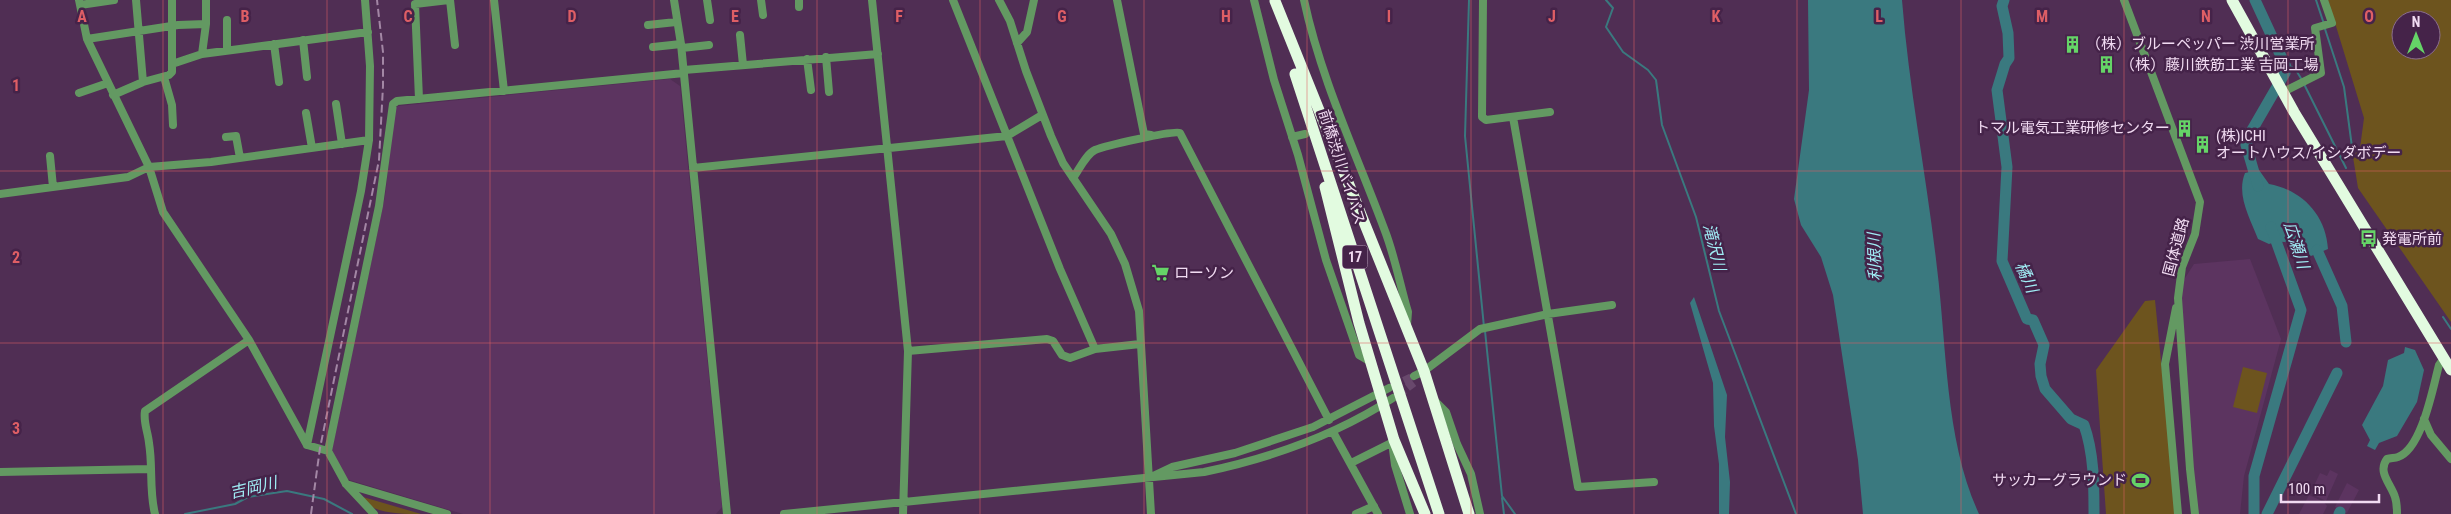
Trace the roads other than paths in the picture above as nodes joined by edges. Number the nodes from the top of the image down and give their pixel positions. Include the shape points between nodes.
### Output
1 (114, 0) edge
2 (136, 0) edge
3 (172, 0) edge
4 (206, 0) edge
5 (365, 0) edge
6 (450, 0) edge
7 (494, 0) edge
8 (674, 0) edge
9 (707, 0) edge
10 (761, 0) edge
11 (872, 0) edge
12 (953, 0) edge
13 (999, 0) edge
14 (1034, 0) edge
15 (1117, 0) edge
16 (1254, 0) edge
17 (1304, 0) edge
18 (1483, 0) edge
19 (2124, 0) edge
20 (2232, 0) edge
21 (2324, 0) edge
22 (1275, 1) edge
23 (80, 2) edge
24 (763, 15) dead end
25 (227, 20) dead end
26 (710, 20) dead end
27 (676, 22) junction
28 (206, 24) junction
29 (648, 25) dead end
30 (172, 27) junction
31 (137, 32) junction
32 (368, 32) junction
33 (740, 35) dead end
34 (87, 39) junction
35 (303, 40) junction
36 (1017, 43) junction
37 (274, 44) junction
38 (455, 45) dead end
39 (709, 45) dead end
40 (682, 46) junction
41 (653, 47) dead end
42 (227, 50) junction
43 (202, 54) junction
44 (878, 54) junction
45 (826, 57) junction
46 (1290, 58) junction
47 (806, 59) junction
48 (172, 64) junction
49 (743, 65) junction
50 (684, 71) junction
51 (307, 76) dead end
52 (164, 77) junction
53 (143, 82) junction
54 (279, 82) dead end
55 (108, 83) junction
56 (2280, 87) junction
57 (811, 90) dead end
58 (504, 91) junction
59 (829, 92) dead end
60 (79, 93) dead end
61 (113, 95) junction
62 (419, 99) junction
63 (336, 104) dead end
64 (1550, 112) dead end
65 (306, 113) dead end
66 (1042, 115) junction
67 (1513, 117) junction
68 (1342, 122) junction
69 (173, 125) dead end
70 (1332, 125) dead end
71 (1305, 134) dead end
72 (1153, 135) junction
73 (1008, 136) junction
74 (226, 137) dead end
75 (1292, 137) junction
76 (369, 140) junction
77 (342, 144) junction
78 (886, 147) junction
79 (312, 148) junction
80 (50, 156) dead end
81 (240, 158) junction
82 (149, 167) junction
83 (693, 168) junction
84 (1073, 178) junction
85 (52, 187) junction
86 (0, 194) edge
87 (2178, 298) junction
88 (1612, 305) dead end
89 (1548, 314) junction
90 (1407, 328) junction
91 (249, 340) junction
92 (1140, 344) junction
93 (1095, 349) junction
94 (908, 351) junction
95 (2444, 358) junction
96 (1371, 362) junction
97 (2451, 370) edge
98 (1418, 376) junction
99 (1385, 390) junction
100 (1434, 399) junction
101 (1389, 401) junction
102 (2424, 419) junction
103 (1329, 420) junction
104 (1333, 432) junction
105 (1393, 441) junction
106 (307, 445) junction
107 (328, 451) junction
108 (2451, 459) edge
109 (1351, 463) junction
110 (150, 469) junction
111 (0, 472) edge
112 (1149, 478) junction
113 (1654, 482) dead end
114 (346, 484) junction
115 (902, 502) junction
116 (1374, 506) junction
117 (154, 513) edge
118 (374, 514) edge
119 (447, 514) edge
120 (727, 514) edge
121 (784, 514) edge
122 (903, 514) edge
123 (1150, 514) edge
124 (1356, 514) edge
125 (1378, 514) edge
126 (1410, 514) edge
127 (1426, 514) edge
128 (1439, 514) edge
129 (1468, 514) edge
130 (1480, 514) edge
131 (2178, 514) edge
132 (2195, 514) edge
133 (2397, 514) edge

1 - 23 street
2 - 31 street
3 - 30 street
4 - 28 street
5 - 32 street
6 - 38 street
6 - 62 street via 415,4
7 - 58 street
8 - 27 street
9 - 26 street
10 - 24 street
11 - 44 street
12 - 73 street
13 - 36 street
14 - 36 street via 1027,32
15 - 72 street via 1144,134
16 - 75 street
17 - 68 street via 1313,40
18 - 67 street via 1482,117 1486,120
19 - 87 street, 国体道路 via 2200,202 2195,234 2182,267
20 - 56 highway
21 - 56 street via 2331,23 2315,28 2321,73 2299,84
22 - 46 highway, 前橋渋川バイパス / 17
22 - 90 highway
23 - 34 street
25 - 42 street
27 - 29 street
27 - 40 street
28 - 30 street
28 - 43 street
30 - 31 street
30 - 48 street
31 - 34 street
31 - 53 street
32 - 35 street
32 - 76 street
33 - 49 street
34 - 55 street
35 - 37 street
35 - 51 street
36 - 66 street
37 - 42 street
37 - 54 street
39 - 40 street
40 - 41 street
40 - 50 street
42 - 43 street
43 - 48 street
44 - 45 street
44 - 78 street
45 - 47 street
45 - 59 street
46 - 96 highway via 1292,83 1321,174
46 - 128 highway, 前橋渋川バイパス / 17
47 - 49 street
47 - 57 street
48 - 52 street via 172,72
49 - 50 street
50 - 58 street
50 - 83 street
52 - 53 street
52 - 69 street via 172,105
53 - 61 street
55 - 60 street
55 - 61 street
56 - 95 highway
58 - 62 street
61 - 82 street
62 - 107 street via 393,104 379,206
63 - 77 street
64 - 67 street
65 - 79 street
66 - 73 street
66 - 84 street
67 - 89 street
68 - 70 street
68 - 90 street via 1386,233 1408,312
71 - 75 street
72 - 84 street via 1094,150
72 - 103 street via 1180,133
73 - 78 street
73 - 93 street
74 - 81 street via 236,136
75 - 96 street via 1339,300 1359,355
76 - 77 street
76 - 106 street
77 - 79 street
78 - 83 street
78 - 94 street
79 - 81 street
80 - 85 street
81 - 82 street
82 - 85 street via 128,178
82 - 91 street via 163,212
83 - 120 street
84 - 92 street via 1111,234 1125,264 1139,311
85 - 86 street
87 - 131 street via 2165,364
87 - 132 street, 国体道路
88 - 89 street
89 - 98 street via 1480,329
89 - 113 street via 1578,487
90 - 98 highway
91 - 106 street
91 - 110 street via 146,411
92 - 93 street
92 - 112 street
93 - 94 street via 1075,357 1065,357 1053,341 1047,339
94 - 115 street
95 - 97 highway
95 - 102 street via 2439,365
96 - 99 highway
98 - 100 highway
99 - 101 highway
99 - 103 street
100 - 129 highway
100 - 130 street via 1446,412 1471,474
101 - 104 street
101 - 105 highway
102 - 108 street via 2431,434
102 - 133 street via 2410,448 2399,457 2387,459 2382,469 2395,498
103 - 112 street via 1258,446 1172,467
104 - 109 street
104 - 112 street via 1237,465
105 - 109 street
105 - 126 street via 1395,465
105 - 127 highway
106 - 107 street
107 - 114 street
109 - 116 street
110 - 111 street
110 - 117 street
112 - 115 street
112 - 123 street
114 - 118 street
114 - 119 street
115 - 121 street
115 - 122 street
116 - 124 street
116 - 125 street

